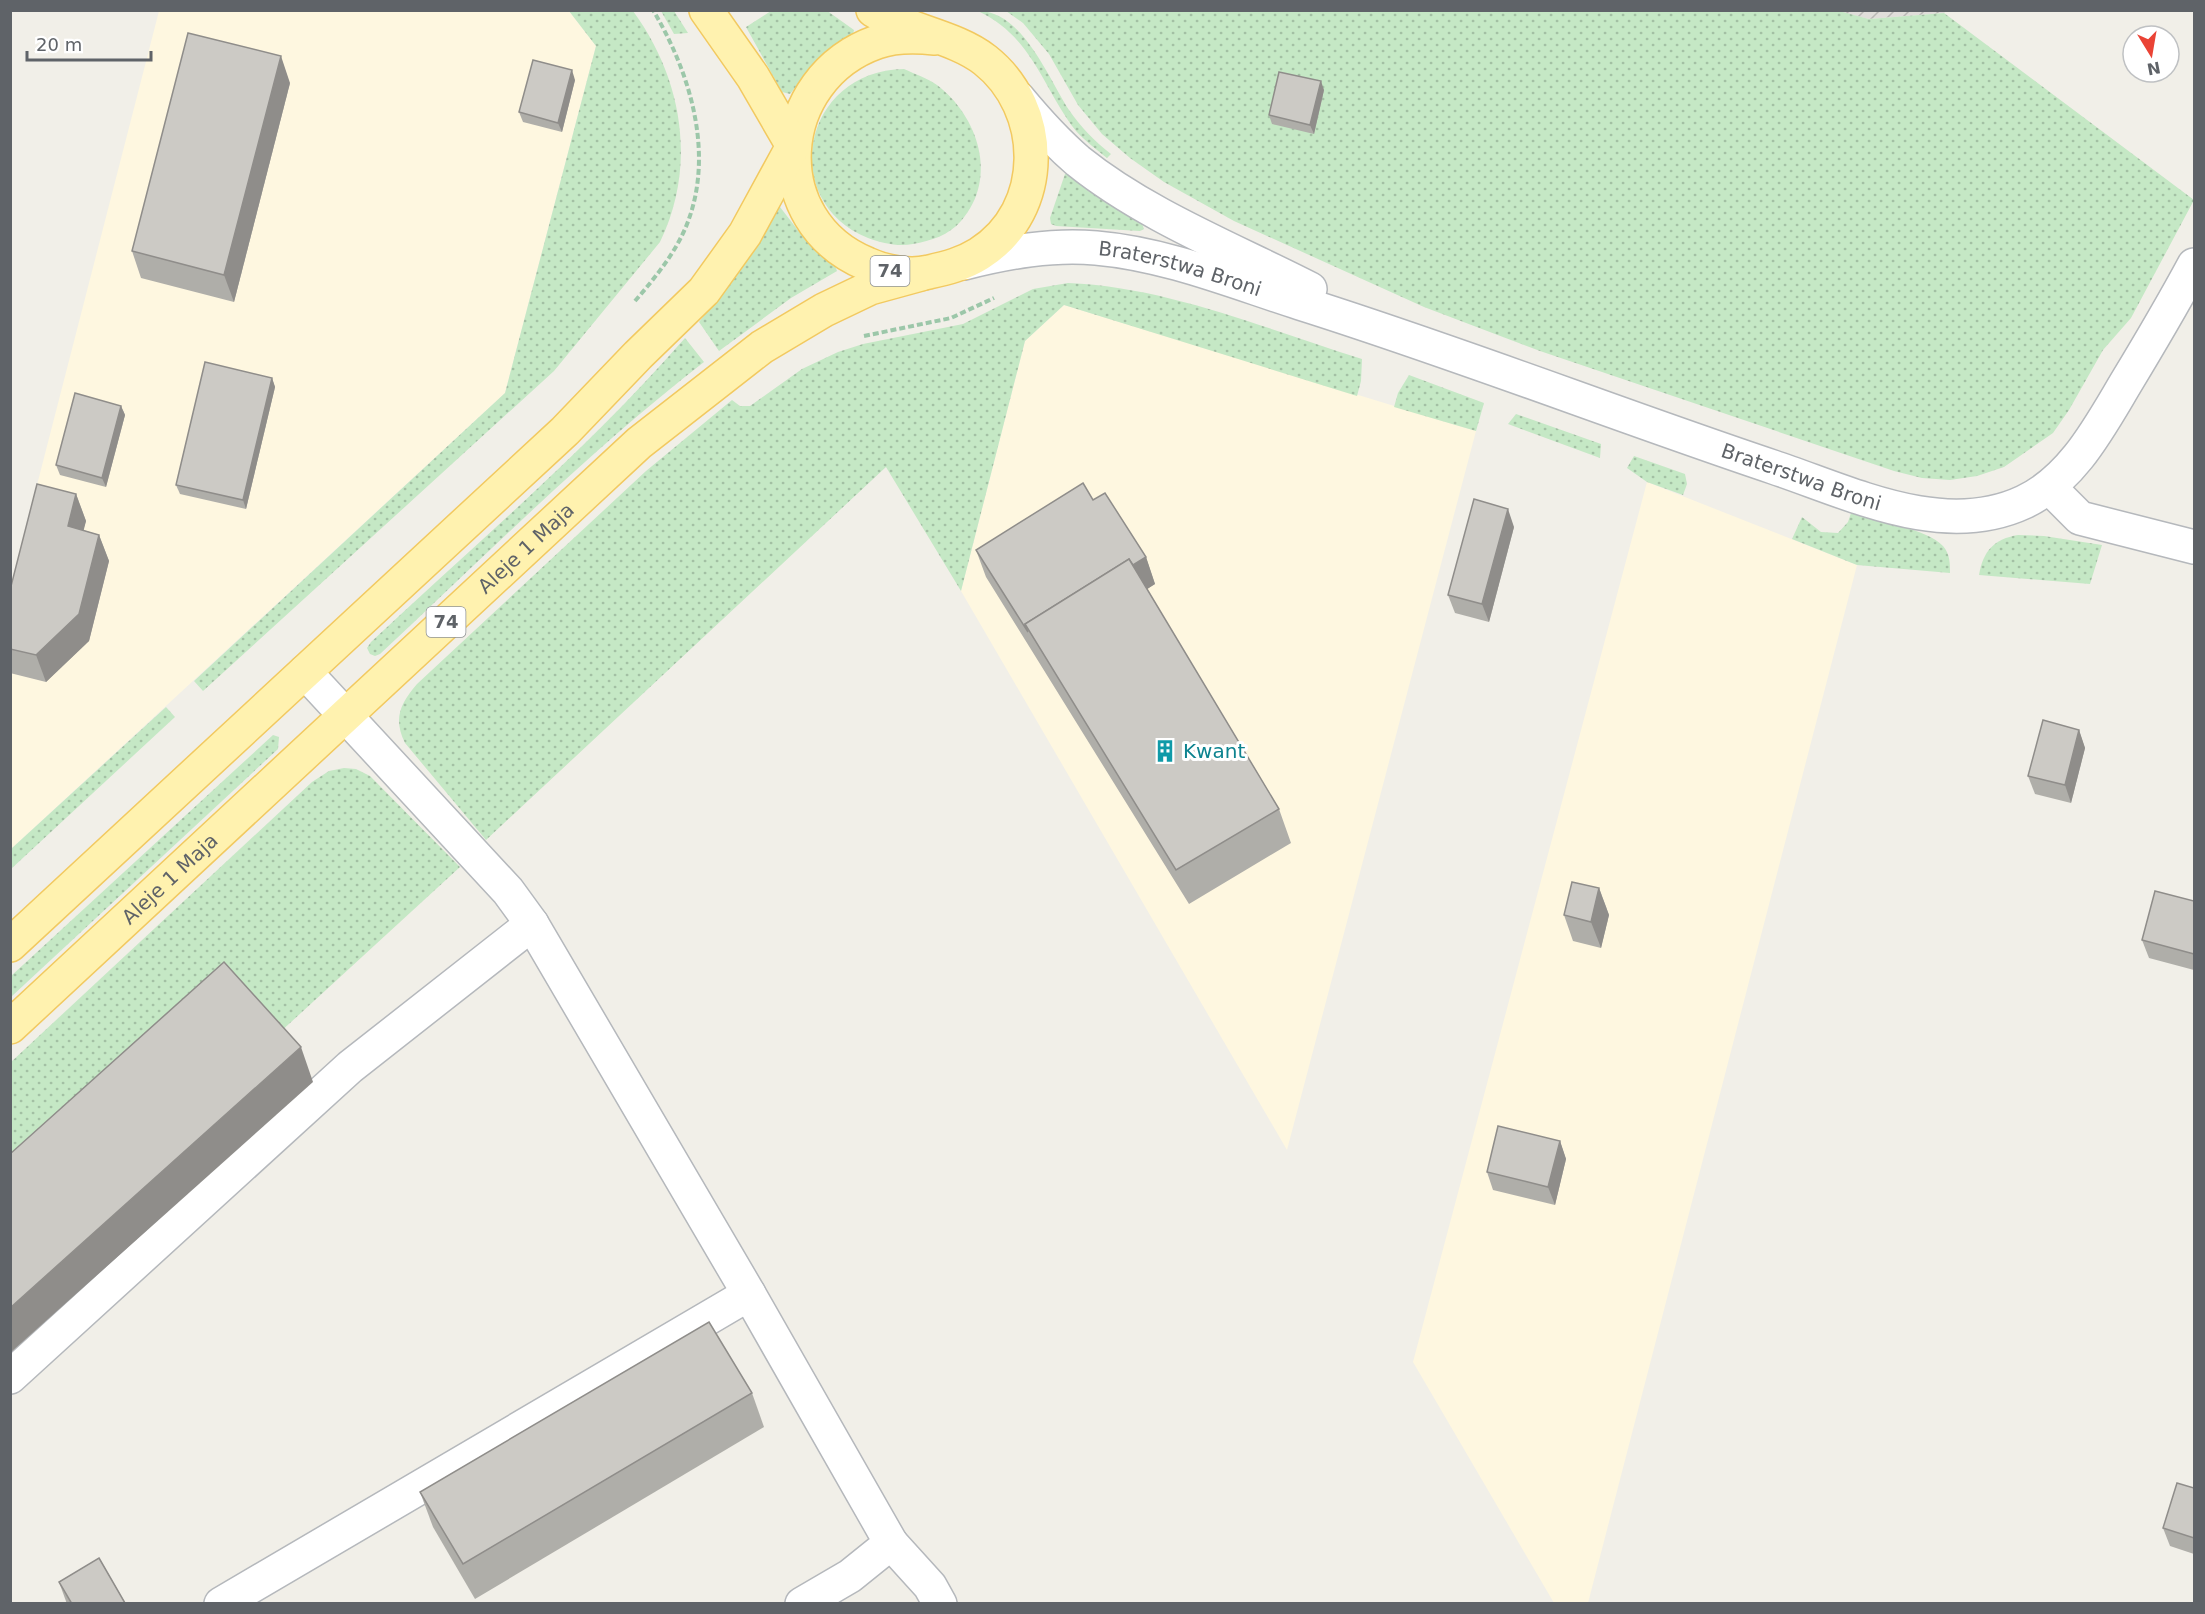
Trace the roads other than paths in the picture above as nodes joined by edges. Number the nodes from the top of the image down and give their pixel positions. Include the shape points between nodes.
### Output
1 (706, 10) edge
2 (873, 10) edge
3 (935, 38) junction
4 (1018, 98) junction
5 (794, 146) junction
6 (959, 265) junction
7 (2194, 265) edge
8 (921, 274) junction
9 (1397, 333) junction
10 (2049, 487) junction
11 (2194, 547) edge
12 (305, 672) junction
13 (345, 717) junction
14 (532, 924) junction
15 (10, 945) edge
16 (10, 1027) edge
17 (749, 1294) junction
18 (10, 1377) edge
19 (891, 1543) junction
20 (220, 1604) edge
21 (802, 1604) edge
22 (940, 1604) edge

1 - 5 main road, 74 via 753,77
2 - 3 main road, 74
3 - 4 main road, 74 via 984,59
3 - 5 main road, 74 via 907,36 878,41 852,52 812,92 799,118
4 - 6 main road, 74 via 1028,121 1032,146 1026,195 1000,236
4 - 9 street, Braterstwa Broni via 1080,162 1153,210
5 - 8 main road, 74 via 795,176 803,203 835,245 880,270
5 - 12 main road, 74 via 746,234 704,291 565,431
6 - 8 main road, 74
6 - 9 street, Braterstwa Broni via 1004,253 1051,248 1096,248 1138,254
7 - 10 street, Braterstwa Broni via 2096,433 2074,463
8 - 13 main road, Aleje 1 Maja / 74 via 870,288 824,310 762,347 701,393 639,443
9 - 10 street, Braterstwa Broni via 1705,444 1922,514 1953,518 1992,513 2024,502
10 - 11 street via 2080,518
12 - 13 street
12 - 15 main road, 74
13 - 14 street via 508,891
13 - 16 main road, Aleje 1 Maja / 74
14 - 17 street
14 - 18 street via 350,1067
17 - 19 street
17 - 20 street
19 - 21 street via 850,1576
19 - 22 street via 930,1586

